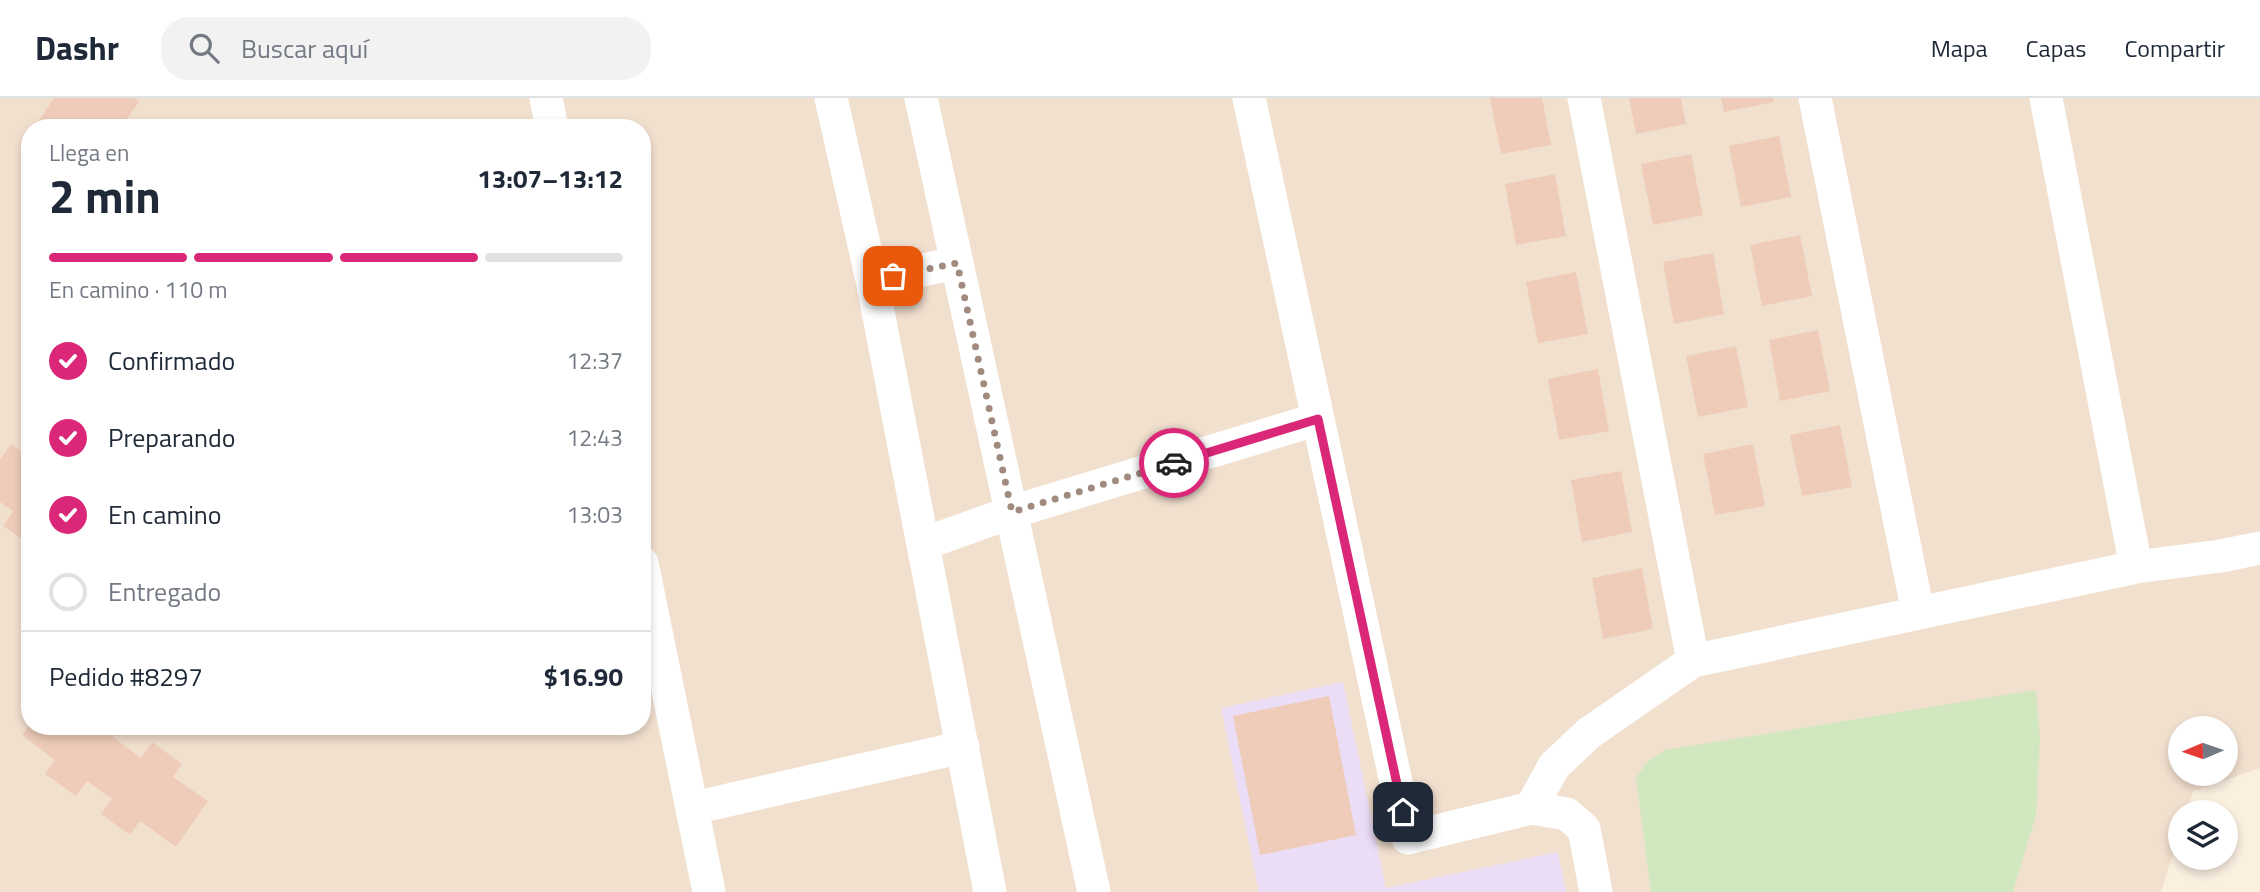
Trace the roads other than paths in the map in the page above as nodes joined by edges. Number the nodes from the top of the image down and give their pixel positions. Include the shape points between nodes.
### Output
1 (546, 98) edge
2 (831, 98) edge
3 (921, 98) edge
4 (1249, 98) edge
5 (1584, 98) edge
6 (1815, 98) edge
7 (2046, 98) edge
8 (550, 119) edge
9 (957, 263) junction
10 (872, 280) junction
11 (1318, 419) junction
12 (1012, 512) junction
13 (923, 544) junction
14 (2260, 548) edge
15 (2136, 567) junction
16 (651, 606) edge
17 (1918, 613) junction
18 (1693, 661) junction
19 (963, 747) junction
20 (693, 808) junction
21 (1531, 808) junction
22 (709, 892) edge
23 (990, 892) edge
24 (1094, 892) edge
25 (1596, 892) edge

1 - 8 street
2 - 10 street
3 - 9 street
4 - 11 street
5 - 18 street
6 - 17 street
7 - 15 street
9 - 10 street
9 - 12 street
10 - 13 street
11 - 12 street
11 - 21 street via 1408,838
12 - 13 street
12 - 24 street
13 - 19 street
14 - 15 street
15 - 17 street
16 - 20 street
17 - 18 street
18 - 21 street via 1589,733 1554,766
19 - 20 street
19 - 23 street
20 - 22 street
21 - 25 street via 1567,814 1584,829

